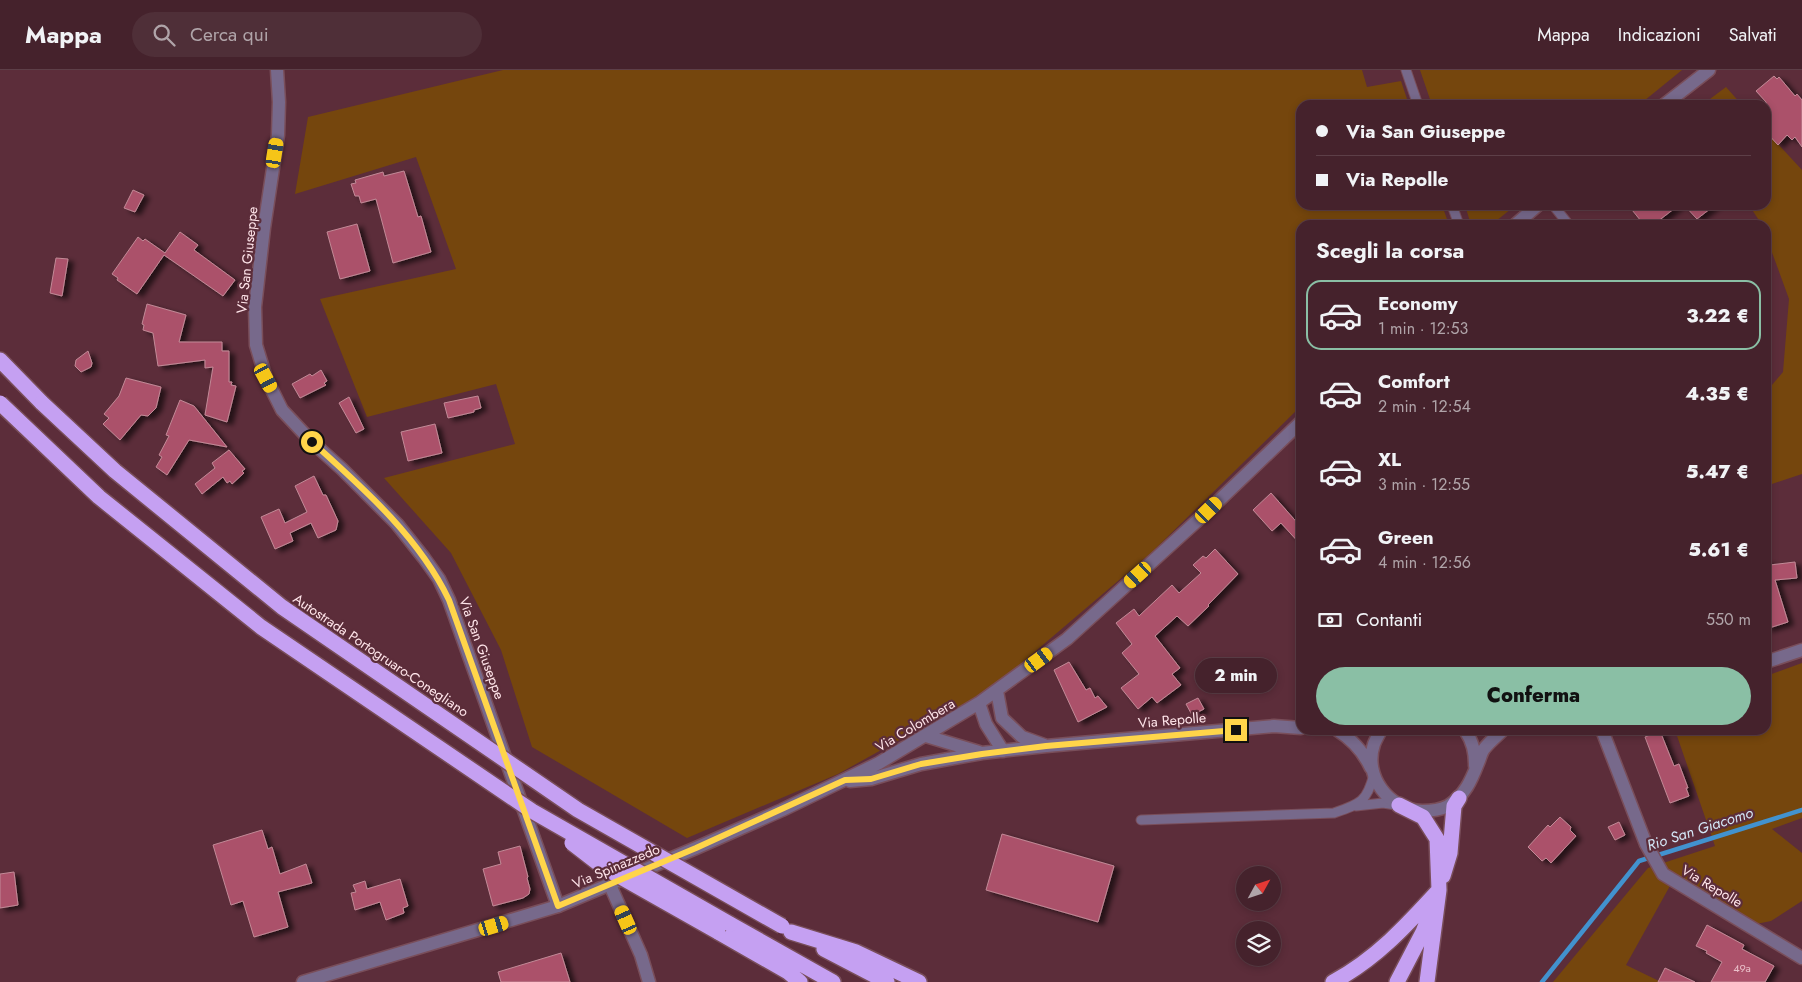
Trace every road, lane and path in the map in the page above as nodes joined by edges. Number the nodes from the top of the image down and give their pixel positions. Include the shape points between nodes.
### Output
1 (277, 70) edge
2 (1406, 70) edge
3 (1709, 70) edge
4 (1416, 100) edge
5 (1670, 100) edge
6 (1532, 210) edge
7 (1557, 210) edge
8 (1521, 220) edge
9 (1565, 220) edge
10 (0, 360) edge
11 (0, 403) edge
12 (1296, 427) edge
13 (1802, 650) edge
14 (1771, 660) edge
15 (997, 691) junction
16 (979, 703) junction
17 (1296, 728) edge
18 (1345, 735) edge
19 (1378, 735) edge
20 (1469, 735) edge
21 (1498, 735) edge
22 (1604, 735) edge
23 (926, 736) junction
24 (1046, 746) junction
25 (1003, 751) junction
26 (982, 754) junction
27 (1374, 774) junction
28 (845, 780) junction
29 (1469, 785) junction
30 (1459, 798) junction
31 (1399, 805) junction
32 (1356, 806) junction
33 (1141, 820) dead end
34 (610, 885) junction
35 (1439, 890) junction
36 (558, 906) junction
37 (724, 928) junction
38 (787, 929) junction
39 (1802, 958) edge
40 (304, 982) edge
41 (649, 982) edge
42 (800, 982) edge
43 (833, 982) edge
44 (888, 982) edge
45 (919, 982) edge
46 (1333, 982) edge
47 (1397, 982) edge
48 (1427, 982) edge

1 - 36 street, Via San Giuseppe via 278,135 255,307 256,345 266,378 282,410 397,524 439,579
2 - 4 lane
3 - 5 street
6 - 8 street
7 - 9 lane
10 - 38 highway, Autostrada Portogruaro-Conegliano, bridge via 115,471 282,607 578,810
11 - 37 highway, bridge via 99,497 261,627 532,811 603,867
12 - 15 street via 1068,639
13 - 14 street
15 - 16 street, Via Colombera
15 - 24 street, Via Repolle via 1002,718 1022,737
16 - 23 street, Via Colombera
16 - 25 street via 986,724
17 - 24 street, Via Repolle via 1274,726
18 - 27 street via 1366,756
19 - 27 street via 1372,759
20 - 29 street via 1475,754
21 - 29 street via 1484,749
22 - 39 street, Via Repolle via 1646,844 1663,874
23 - 26 street, Via Repolle
23 - 28 street, Via Colombera
24 - 25 street, Via Repolle
25 - 26 street, Via Repolle
26 - 28 street, Via Repolle via 921,764 871,779
27 - 31 street via 1379,786
27 - 32 lane via 1370,791
28 - 34 street, Via Spinazzedo
29 - 30 street
30 - 31 street via 1446,807 1430,811 1414,811
30 - 35 highway via 1454,806 1450,853
31 - 32 lane
31 - 35 highway via 1423,817 1437,839
32 - 33 lane via 1334,813
34 - 36 street, Via Spinazzedo
34 - 41 street via 641,955
35 - 46 highway via 1390,942
35 - 47 highway via 1423,932
35 - 48 highway
36 - 40 street, Via Spinazzedo
37 - 42 highway
37 - 43 highway
38 - 44 highway, Autostrada Portogruaro-Conegliano
38 - 45 highway via 856,952

